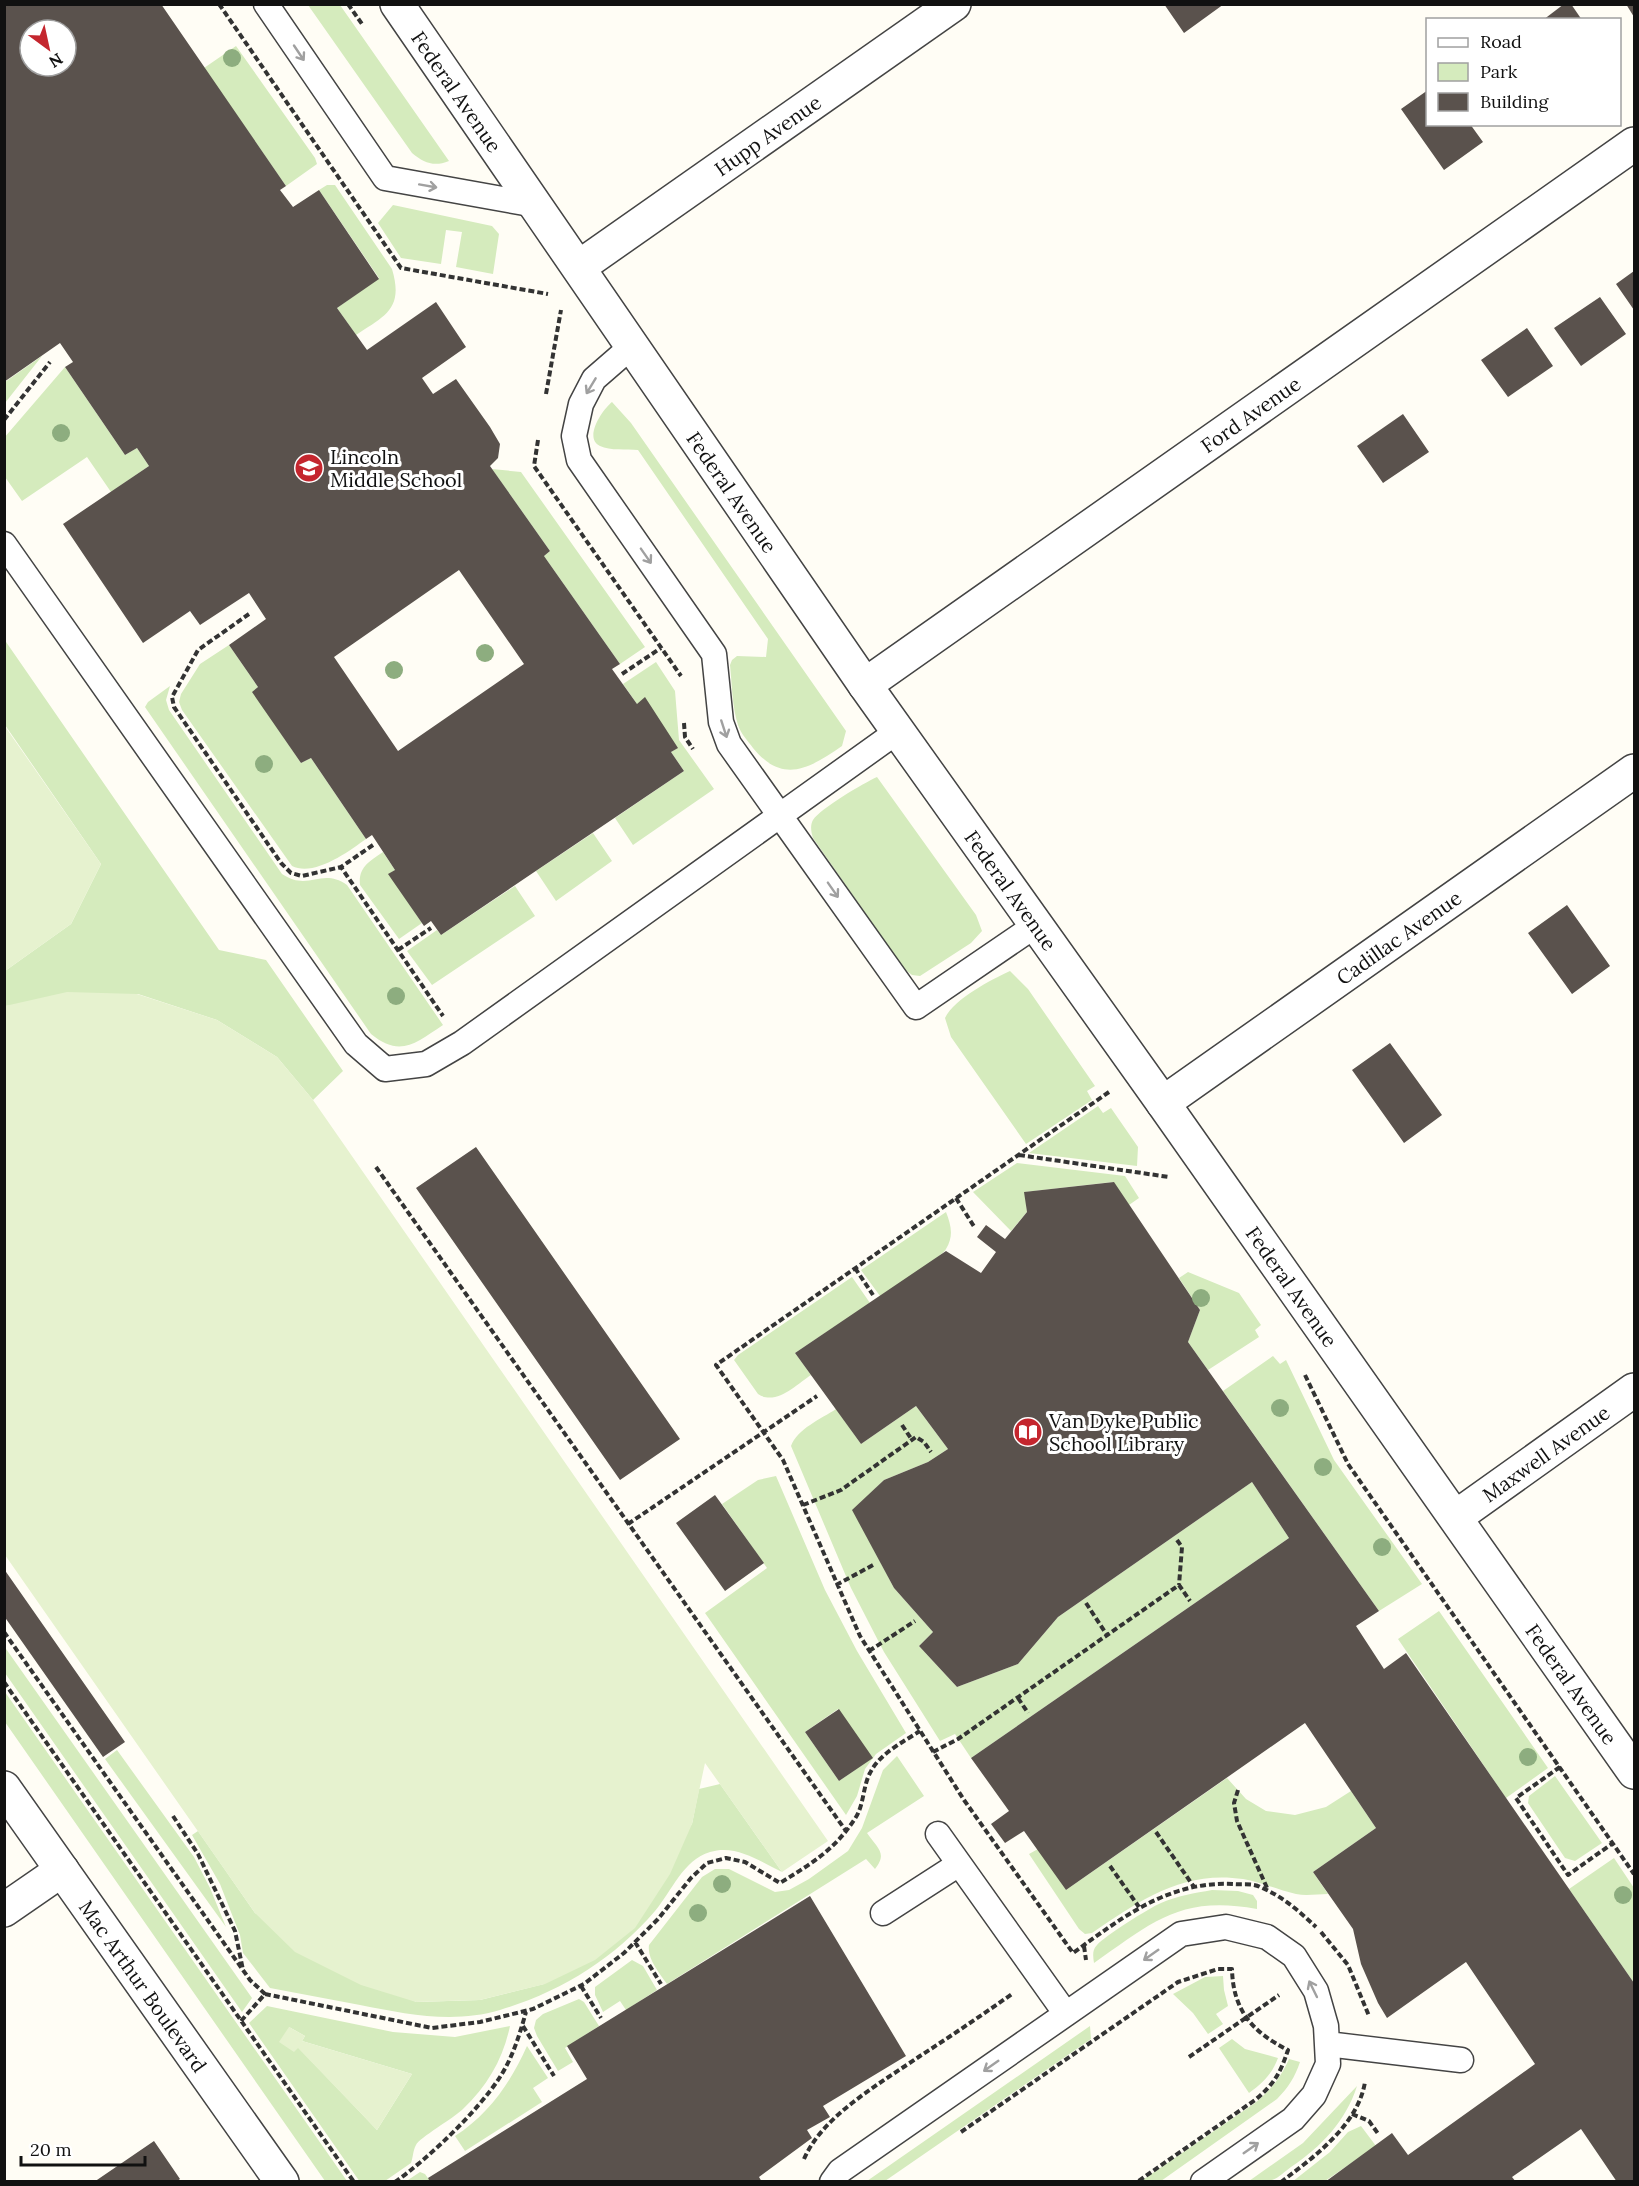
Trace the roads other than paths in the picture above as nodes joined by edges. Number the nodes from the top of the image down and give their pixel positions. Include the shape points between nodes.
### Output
1 (266, 4) edge
2 (397, 4) edge
3 (954, 4) edge
4 (1635, 144) edge
5 (536, 205) junction
6 (579, 267) junction
7 (632, 346) junction
8 (4, 544) edge
9 (865, 685) junction
10 (898, 732) junction
11 (1635, 771) edge
12 (780, 816) junction
13 (1036, 925) junction
14 (1163, 1103) junction
15 (1635, 1390) edge
16 (1456, 1517) junction
17 (1635, 1772) edge
18 (4, 1788) edge
19 (938, 1834) dead end
20 (959, 1864) junction
21 (62, 1870) junction
22 (4, 1910) edge
23 (883, 1913) dead end
24 (1066, 2014) junction
25 (1327, 2044) junction
26 (1461, 2060) dead end
27 (282, 2181) edge
28 (832, 2181) edge
29 (1203, 2181) edge

1 -> 5 lane via 385,178
2 - 5 street, Federal Avenue
3 - 6 street, Hupp Avenue
4 - 9 street, Ford Avenue
5 - 6 street, Federal Avenue
6 - 7 street, Federal Avenue
7 - 9 street, Federal Avenue
7 -> 12 lane via 594,379 581,404 574,436 579,460 714,654 721,722 729,744
8 - 12 lane via 356,1044 385,1069 426,1064 462,1043
9 - 10 street, Federal Avenue
10 - 12 lane
10 - 13 street, Federal Avenue
11 - 14 street, Cadillac Avenue
12 -> 13 lane via 916,1007
13 - 14 street, Federal Avenue
14 - 16 street, Federal Avenue
15 - 16 street, Maxwell Avenue
16 - 17 street, Federal Avenue
18 - 21 street, Mac Arthur Boulevard
19 - 20 lane
20 - 23 lane
20 - 24 lane
21 - 22 street
21 - 27 street, Mac Arthur Boulevard
25 -> 24 lane via 1316,1991 1294,1956 1267,1937 1226,1927 1181,1934
24 -> 28 lane via 840,2170
25 - 26 lane
29 -> 25 lane via 1293,2120 1314,2095 1328,2064

